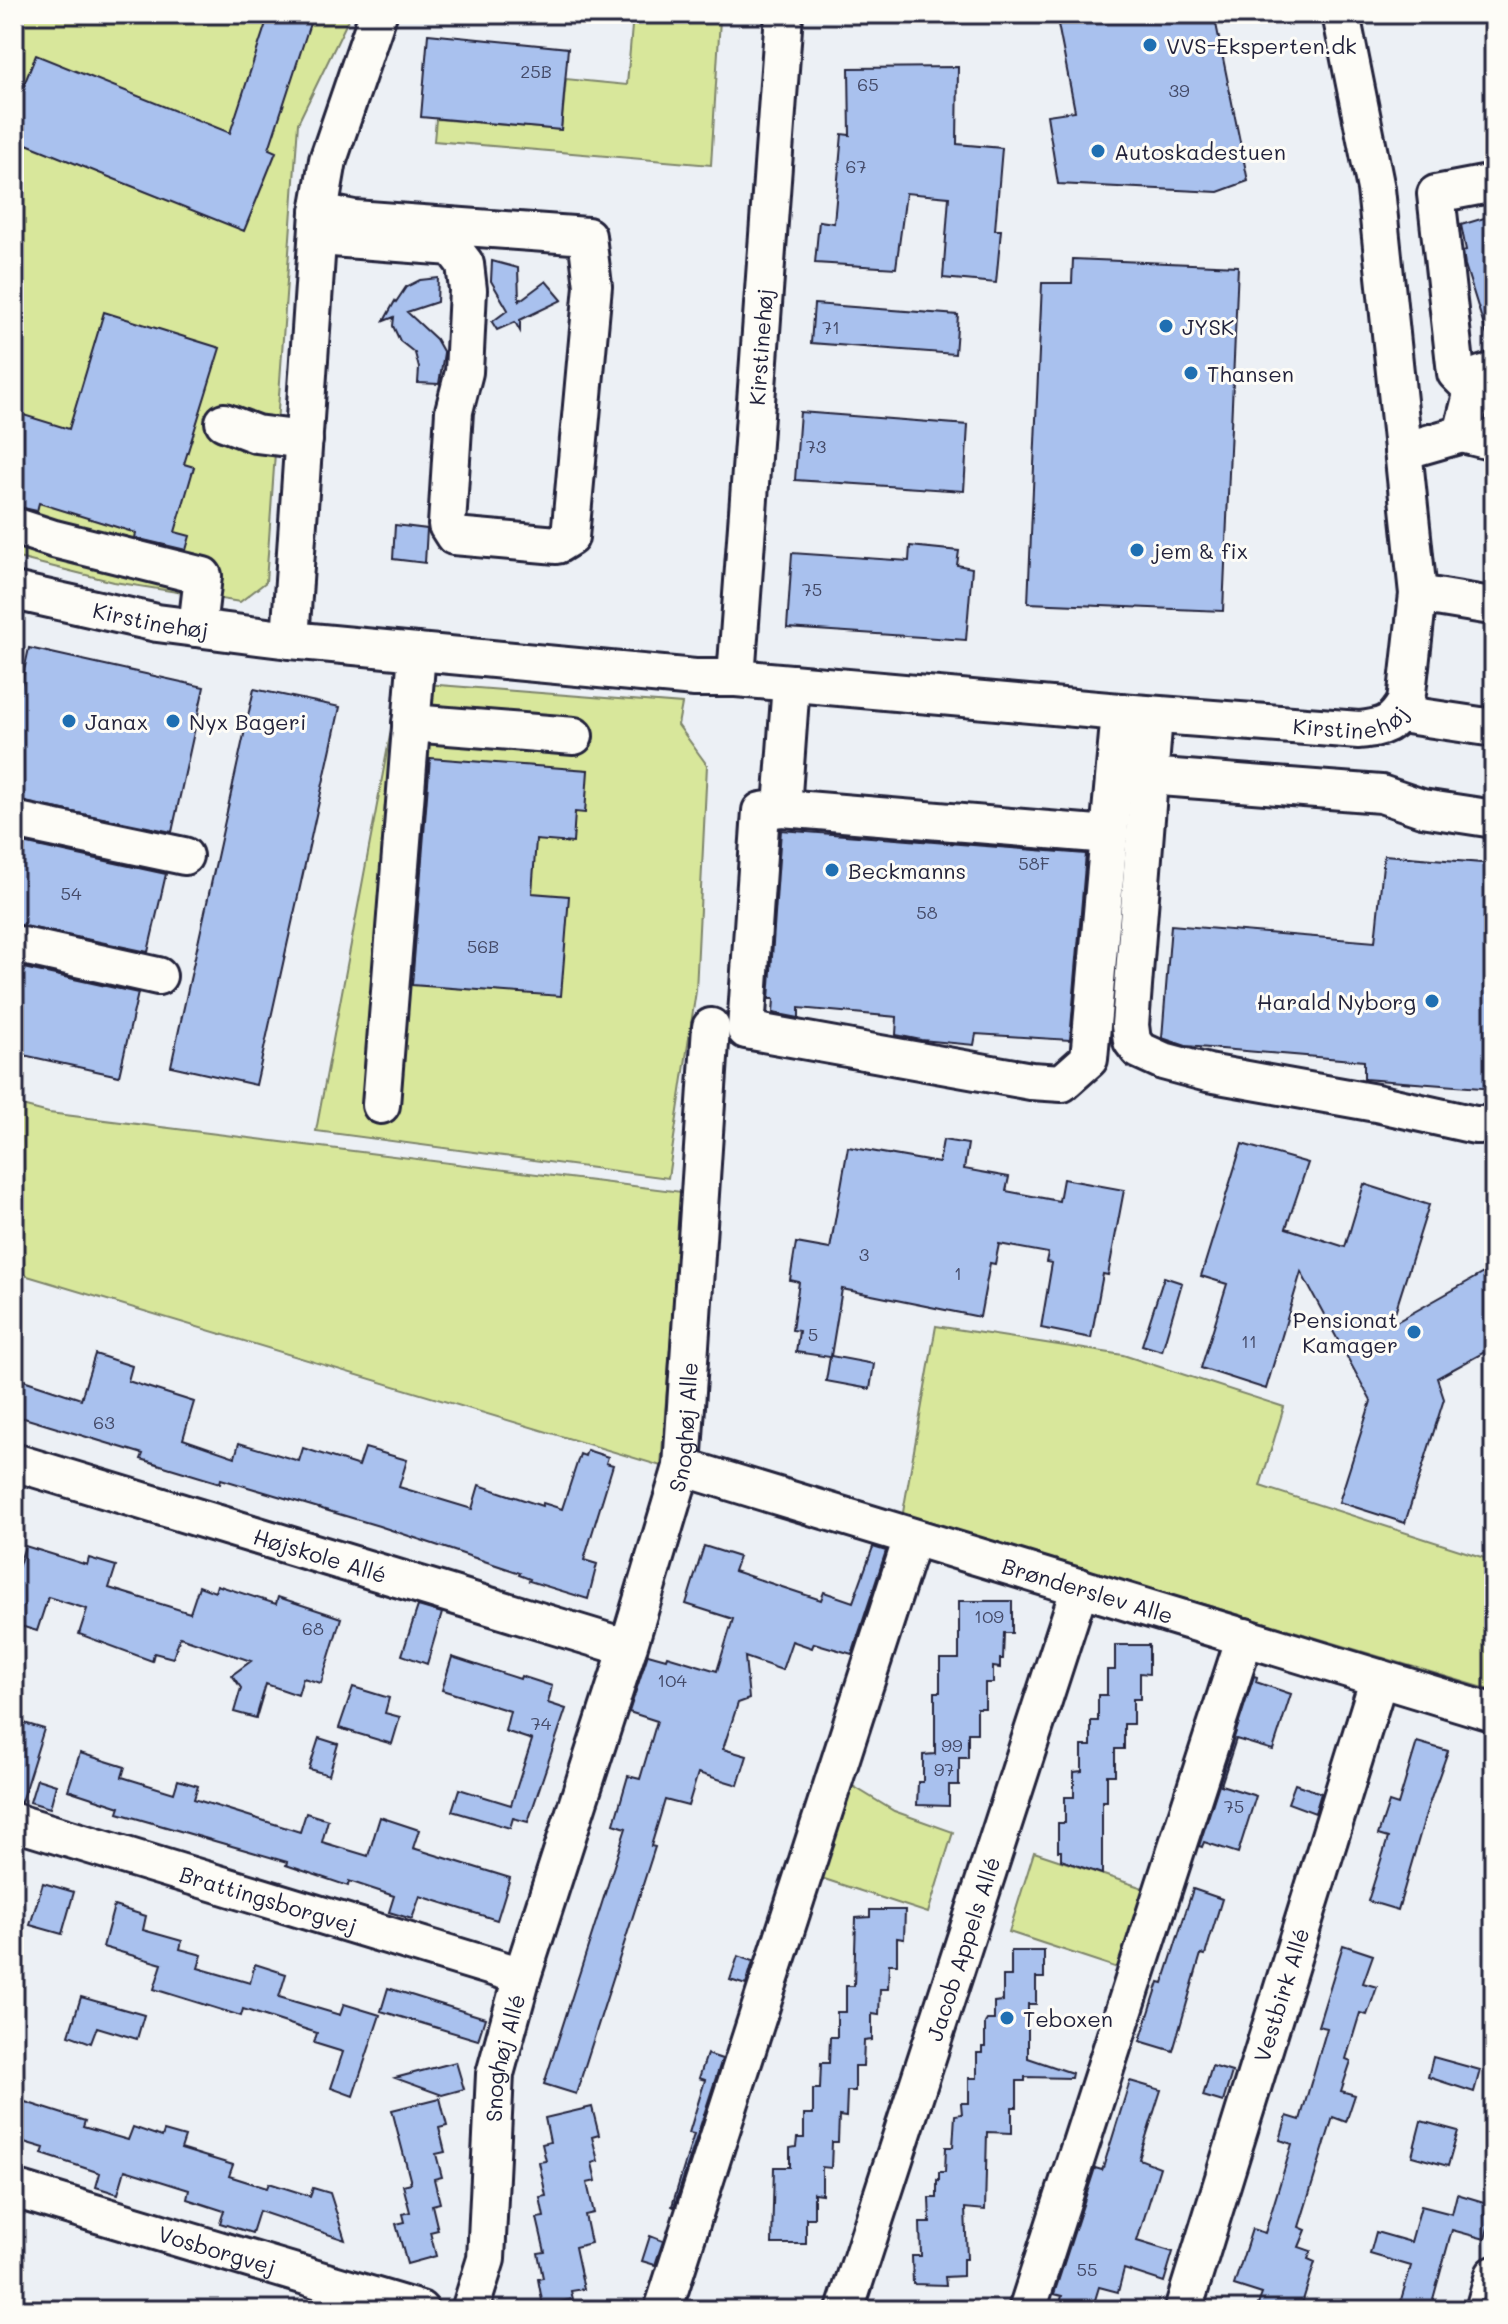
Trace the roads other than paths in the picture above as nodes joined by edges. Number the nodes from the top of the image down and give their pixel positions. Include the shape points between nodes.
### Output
1 (378, 14) edge
2 (784, 14) edge
3 (1341, 14) edge
4 (1494, 183) edge
5 (319, 224) junction
6 (1484, 381) edge
7 (224, 422) dead end
8 (1478, 438) edge
9 (304, 440) junction
10 (1403, 451) junction
11 (14, 526) edge
12 (14, 591) edge
13 (1418, 594) junction
14 (1494, 603) edge
15 (197, 628) junction
16 (290, 640) junction
17 (417, 652) junction
18 (736, 678) junction
19 (791, 683) junction
20 (1137, 714) junction
21 (1400, 714) junction
22 (411, 723) junction
23 (1494, 728) edge
24 (574, 736) dead end
25 (1148, 776) junction
26 (782, 808) junction
27 (1494, 819) edge
28 (14, 820) edge
29 (1109, 835) junction
30 (184, 856) dead end
31 (14, 944) edge
32 (158, 976) dead end
33 (711, 1027) dead end
34 (381, 1105) dead end
35 (1494, 1125) edge
36 (14, 1462) edge
37 (682, 1467) junction
38 (912, 1538) junction
39 (1080, 1587) junction
40 (1245, 1637) junction
41 (628, 1648) junction
42 (1379, 1678) junction
43 (1494, 1713) edge
44 (575, 1813) joint
45 (14, 1822) edge
46 (522, 1976) junction
47 (14, 2189) edge
48 (1494, 2275) edge
49 (420, 2310) edge
50 (470, 2310) edge
51 (663, 2310) edge
52 (845, 2310) edge
53 (1027, 2310) edge
54 (1183, 2310) edge
55 (1484, 2310) edge

1 - 5 street via 328,160
2 - 18 street, Kirstinehøj
3 - 10 street, Kirstinehøj via 1376,189
4 - 6 street via 1436,194 1456,373
5 - 5 street via 452,247 465,264 464,372 454,411 447,525 454,536 557,545 570,537 593,286 587,236 354,219
5 - 9 street
6 - 8 street
7 - 9 street via 256,434
8 - 10 street
9 - 16 street
10 - 13 street, Kirstinehøj
11 - 15 street via 203,576
12 - 15 street, Kirstinehøj
13 - 14 street
13 - 21 street, Kirstinehøj via 1406,702
15 - 16 street, Kirstinehøj
16 - 17 street, Kirstinehøj
17 - 18 street, Kirstinehøj
17 - 22 street
18 - 19 street, Kirstinehøj
19 - 20 street, Kirstinehøj
19 - 26 street
20 - 21 street, Kirstinehøj via 1359,730 1382,728
20 - 25 street
20 - 29 street
21 - 23 street
22 - 24 street
22 - 34 street
25 - 27 street via 1381,794 1422,808
25 - 35 street via 1130,1025 1139,1050 1208,1073
26 - 29 street
26 - 29 street via 761,811 746,1030 1031,1081 1062,1083 1089,1059
28 - 30 street
31 - 32 street
33 - 37 street, Snoghøj Alle
36 - 41 street, Højskole Allé
37 - 38 street, Brønderslev Alle
37 - 41 street, Snoghøj Alle
38 - 39 street, Brønderslev Alle
38 - 51 street
39 - 40 street, Brønderslev Alle
39 - 52 street, Jacob Appels Allé
40 - 42 street, Brønderslev Alle
40 - 53 street
41 - 44 street, Snoghøj Alle
42 - 43 street, Brønderslev Alle
42 - 54 street, Vestbirk Allé
44 - 46 street, Snoghøj Allé
45 - 46 street, Brattingsborgvej
46 - 50 street, Snoghøj Allé via 495,2074 486,2259
47 - 49 street, Vosborgvej
48 - 55 street

